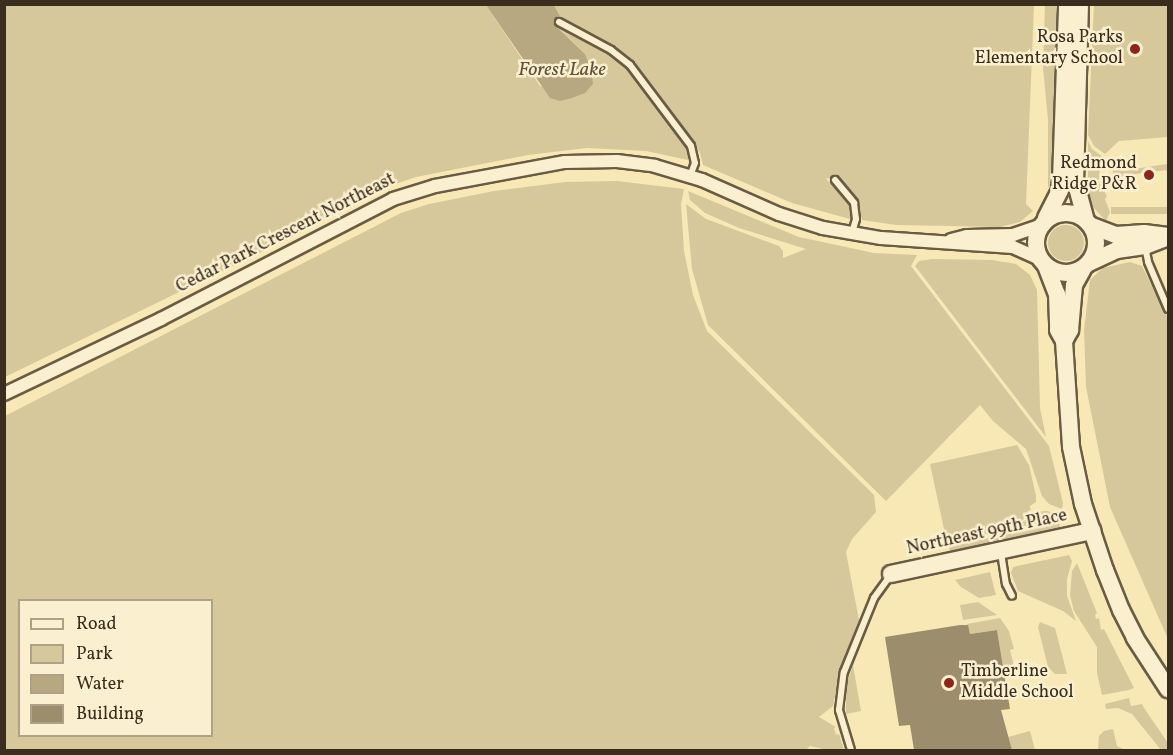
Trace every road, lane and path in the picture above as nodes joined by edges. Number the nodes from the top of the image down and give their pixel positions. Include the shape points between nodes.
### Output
1 (1067, 4) edge
2 (1080, 4) edge
3 (559, 22) dead end
4 (690, 177) junction
5 (835, 180) dead end
6 (1043, 222) junction
7 (1088, 222) junction
8 (852, 234) junction
9 (1168, 237) edge
10 (947, 241) junction
11 (1145, 246) junction
12 (1043, 263) junction
13 (1087, 266) junction
14 (1168, 309) edge
15 (1064, 341) junction
16 (4, 394) edge
17 (1092, 531) junction
18 (1001, 550) junction
19 (891, 574) joint
20 (1012, 596) dead end
21 (1168, 689) edge
22 (851, 750) edge

1 - 6 street via 1060,190
2 - 7 street via 1075,180
3 - 4 lane via 630,65 691,146 695,162
4 - 8 street, Cedar Park Crescent Northeast via 786,216
4 - 16 street, Cedar Park Crescent Northeast via 638,164 583,161 521,169 422,190 383,204 161,319
5 - 8 lane via 854,203 856,219
6 - 7 street via 1062,213
6 - 10 street, Cedar Park Crescent Northeast via 1013,235 967,236
6 - 12 street via 1036,245
7 - 9 street via 1110,234
7 - 13 street via 1097,242
8 - 10 street, Cedar Park Crescent Northeast
9 - 11 street
10 - 12 street, Cedar Park Crescent Northeast via 967,246 1013,247
11 - 13 street via 1117,249
11 - 14 lane
12 - 13 street via 1060,273
12 - 15 street via 1057,294 1058,330
13 - 15 street via 1074,285 1070,330
15 - 17 street via 1071,447
17 - 18 street, Northeast 99th Place
17 - 21 street via 1121,610
18 - 19 street, Northeast 99th Place
18 - 20 lane via 1006,584
19 - 22 lane via 874,598 844,672 839,710

